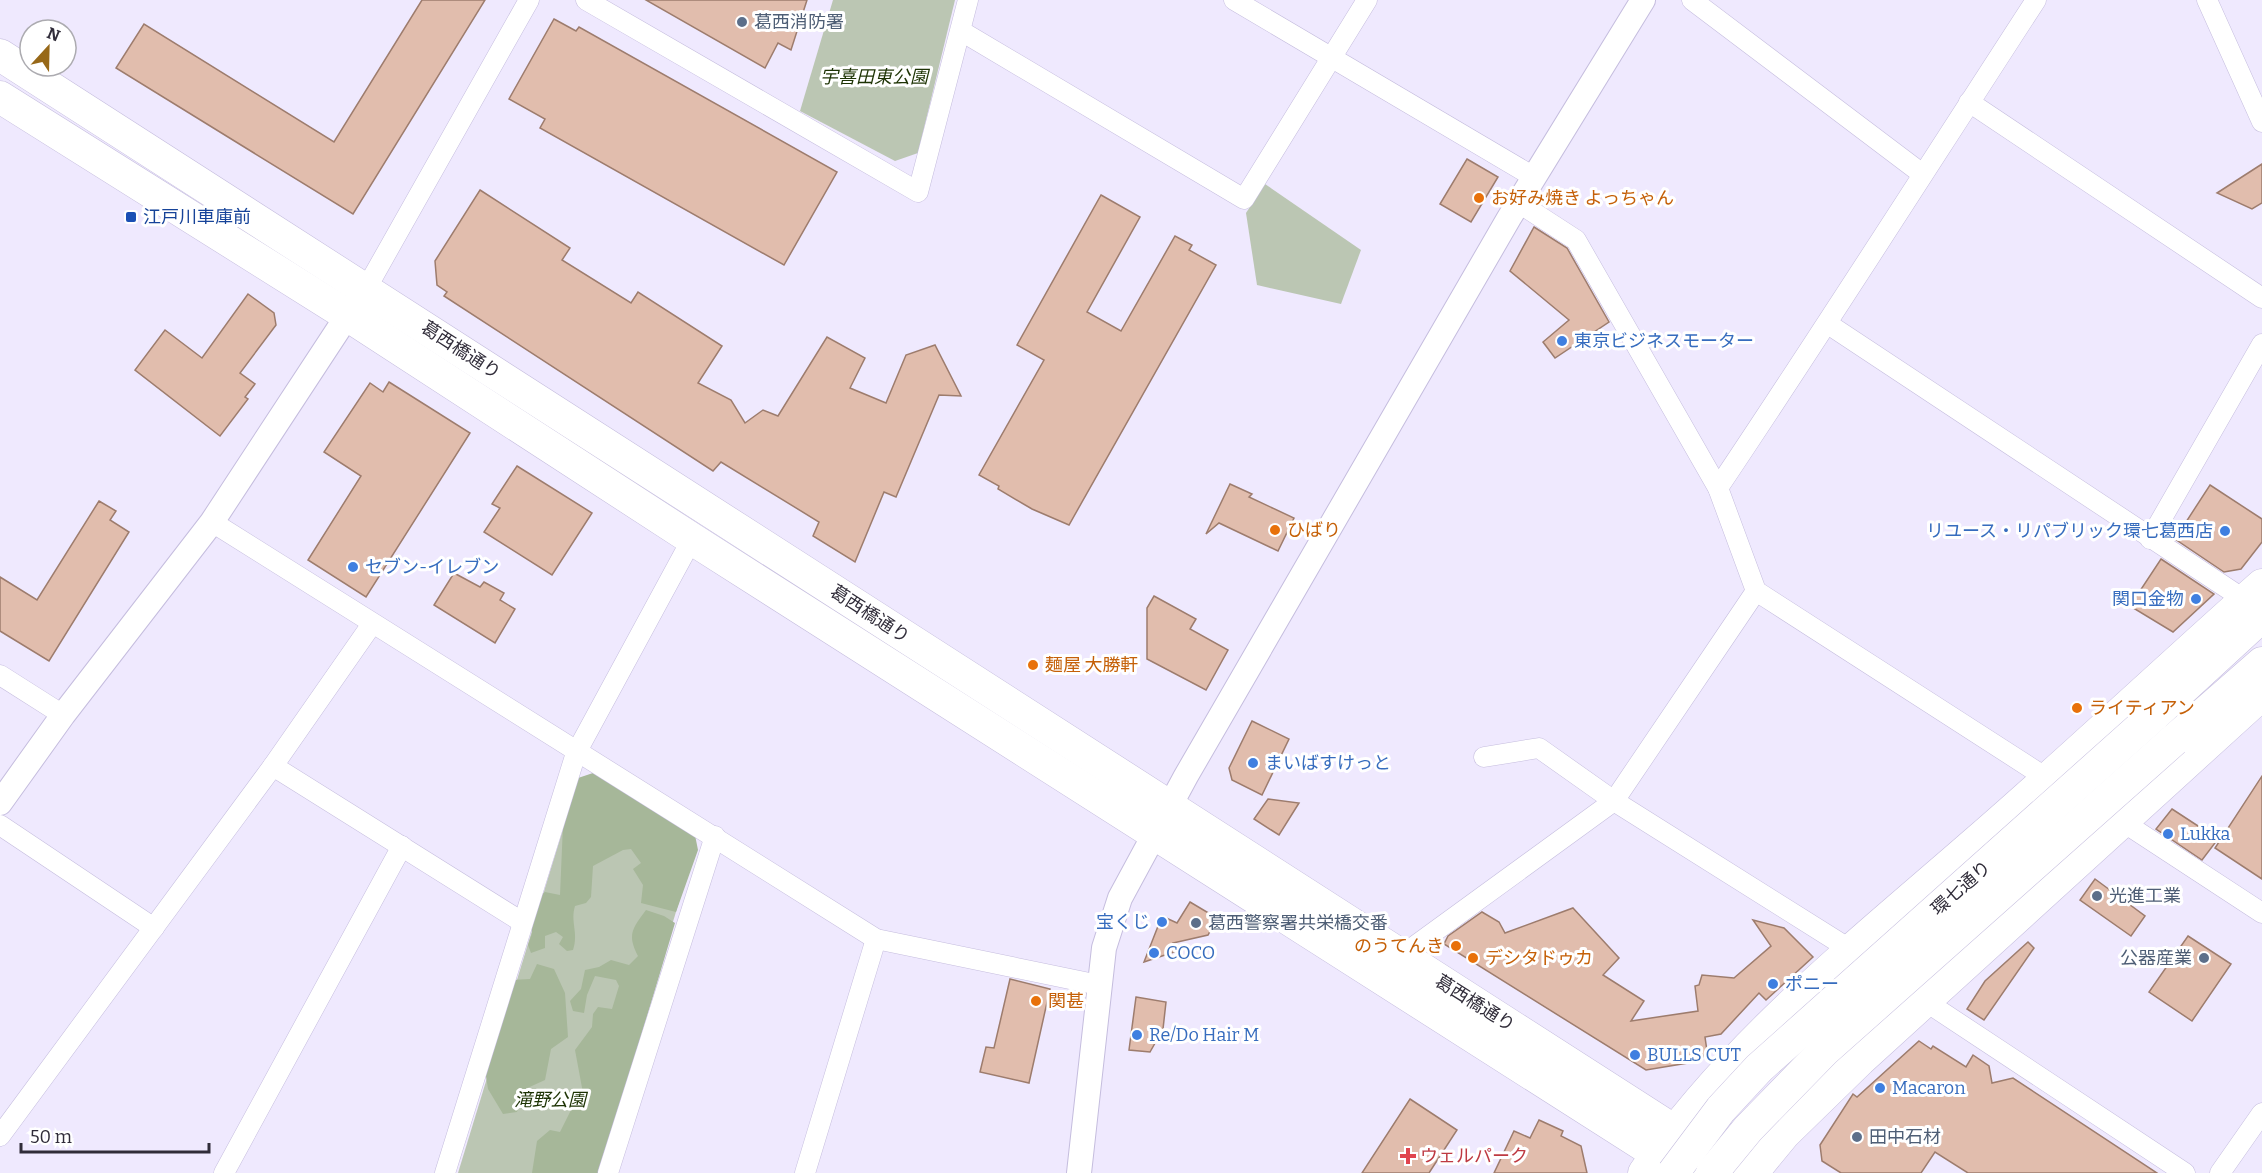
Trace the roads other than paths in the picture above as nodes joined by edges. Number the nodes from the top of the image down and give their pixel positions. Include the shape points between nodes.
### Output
1 (529, 0) edge
2 (586, 0) edge
3 (968, 0) edge
4 (1234, 0) edge
5 (1367, 0) edge
6 (1643, 0) edge
7 (1692, 0) edge
8 (2036, 0) edge
9 (2207, 0) edge
10 (962, 31) junction
11 (0, 55) edge
12 (1332, 57) junction
13 (0, 97) edge
14 (1969, 102) junction
15 (2262, 122) edge
16 (1921, 173) junction
17 (1534, 177) junction
18 (1519, 203) junction
19 (366, 288) junction
20 (2262, 298) edge
21 (347, 315) junction
22 (1828, 324) junction
23 (2262, 344) edge
24 (1718, 488) junction
25 (212, 522) junction
26 (2150, 538) junction
27 (692, 539) junction
28 (1756, 591) junction
29 (2256, 600) edge
30 (372, 624) junction
31 (2262, 663) edge
32 (0, 675) edge
33 (2262, 694) edge
34 (63, 715) junction
35 (576, 753) junction
36 (1484, 757) dead end
37 (273, 766) junction
38 (2048, 779) junction
39 (1614, 801) junction
40 (0, 803) edge
41 (1162, 821) junction
42 (2123, 822) junction
43 (0, 825) edge
44 (716, 836) junction
45 (402, 846) junction
46 (2262, 913) edge
47 (522, 922) junction
48 (154, 928) junction
49 (876, 939) junction
50 (1851, 950) junction
51 (1401, 956) junction
52 (1099, 985) junction
53 (1925, 1001) junction
54 (2262, 1113) edge
55 (0, 1136) edge
56 (1662, 1157) edge
57 (224, 1173) edge
58 (445, 1173) edge
59 (609, 1173) edge
60 (805, 1173) edge
61 (1079, 1173) edge
62 (1687, 1173) edge
63 (1712, 1173) edge
64 (1740, 1173) edge
65 (1752, 1173) edge
66 (2185, 1173) edge
67 (2220, 1173) edge

1 - 19 street
2 - 10 street via 918,192
3 - 10 street
4 - 12 street
5 - 12 street
6 - 17 street
7 - 16 street
8 - 14 street
9 - 15 street
10 - 12 street via 1244,199
11 - 19 main road, 葛西橋通り
12 - 17 street
13 - 21 main road, 葛西橋通り
14 - 16 street
14 - 20 street
16 - 22 street
17 - 18 street
18 - 24 street via 1576,240
18 - 41 street
19 - 21 street
19 - 41 main road, 葛西橋通り
21 - 25 street
21 - 27 main road, 葛西橋通り
22 - 24 street
22 - 26 street
23 - 26 street
24 - 28 street
25 - 30 street
25 - 34 street
26 - 29 street
27 - 35 street
27 - 41 main road, 葛西橋通り
28 - 38 street
28 - 39 street
29 - 38 main road
29 - 56 main road, 環七通り, bridge via 2151,718 1759,1068 1721,1109
30 - 35 street
30 - 37 street
31 - 63 main road, 環七通り, bridge via 1824,1051 1748,1129
32 - 34 street
33 - 42 main road
34 - 40 street
35 - 44 street
35 - 47 street
36 - 39 street via 1539,748
37 - 45 street
37 - 48 street
38 - 50 main road
39 - 50 street
39 - 51 street
41 - 51 main road, 葛西橋通り
41 - 52 street via 1120,898 1111,922
41 - 56 main road, 葛西橋通り
42 - 46 street
42 - 53 main road
43 - 48 street
44 - 49 street
44 - 59 street
45 - 47 street
45 - 57 street
47 - 58 street
48 - 55 street
49 - 52 street
49 - 60 street
50 - 56 main road via 1744,1049
51 - 56 main road, 葛西橋通り
52 - 61 street
53 - 65 main road via 1817,1100
53 - 66 street
54 - 67 street
56 - 62 main road, 葛西橋通り
56 - 64 main road, 葛西橋通り

